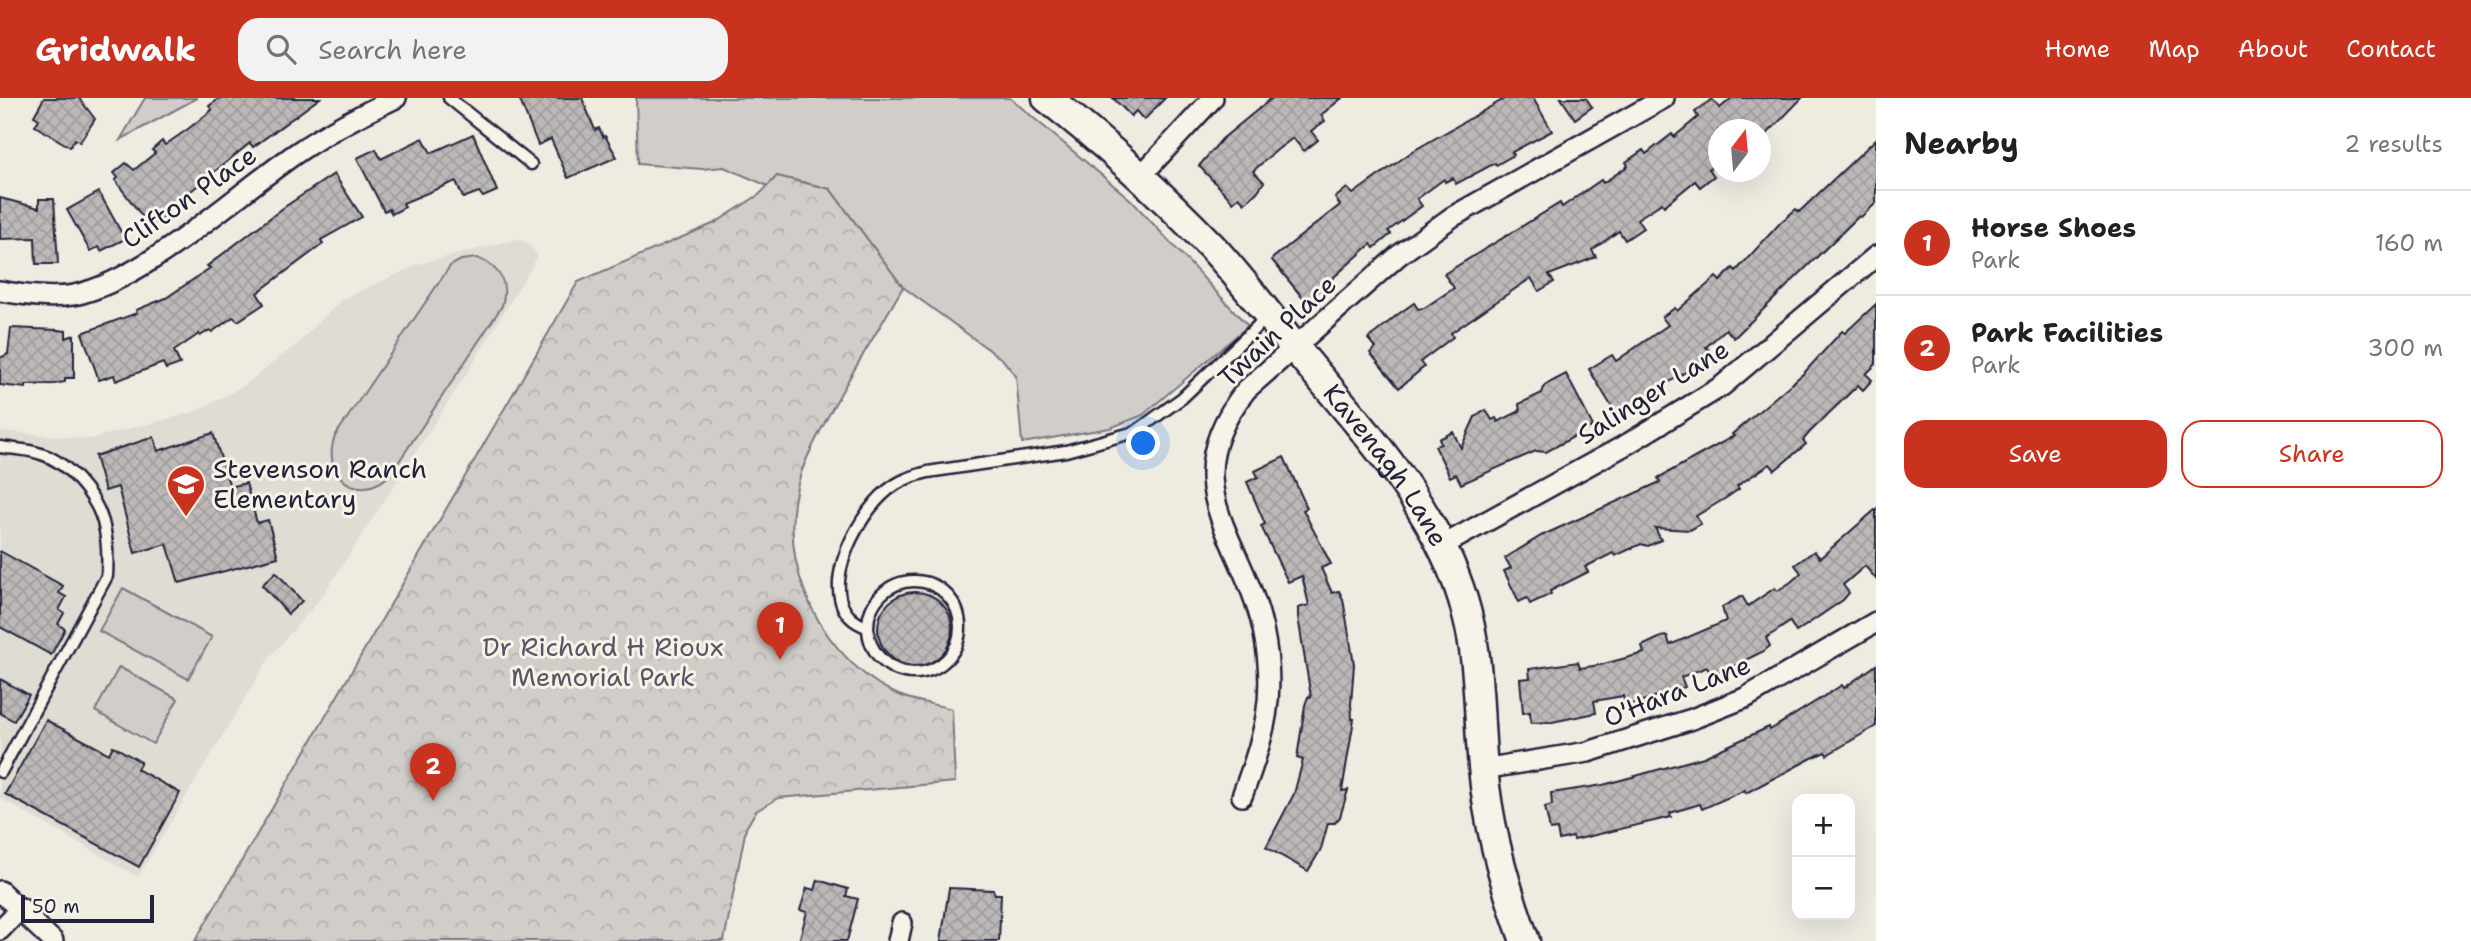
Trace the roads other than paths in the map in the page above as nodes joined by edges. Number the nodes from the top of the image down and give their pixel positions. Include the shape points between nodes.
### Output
1 (396, 98) edge
2 (449, 98) edge
3 (1047, 98) edge
4 (1213, 98) edge
5 (1664, 98) edge
6 (531, 164) dead end
7 (1139, 178) junction
8 (1876, 256) edge
9 (0, 291) edge
10 (1269, 315) junction
11 (1296, 349) junction
12 (0, 447) edge
13 (1440, 547) junction
14 (1876, 622) edge
15 (867, 627) junction
16 (1483, 769) junction
17 (1, 772) edge
18 (1242, 796) dead end
19 (0, 891) edge
20 (21, 908) junction
21 (0, 930) edge
22 (54, 941) edge
23 (1525, 941) edge

1 - 9 street, Clifton Place via 298,152 116,280 74,295
2 - 6 lane
3 - 7 main road, Kavenagh Lane
4 - 7 street
5 - 11 street, Twain Place via 1452,217 1399,255
7 - 10 main road, Kavenagh Lane via 1213,247
8 - 13 street, Salinger Lane via 1722,386
10 - 11 main road, Kavenagh Lane
10 - 15 lane via 1182,398 1135,432 1066,451 928,472 907,477 890,488 858,525 842,560 842,604 854,622
11 - 13 main road, Kavenagh Lane via 1372,437 1406,484
11 - 18 street, Twain Place via 1246,390 1231,409 1213,454 1214,503 1251,591 1269,666 1263,741
12 - 17 lane via 57,460 81,484 103,520 108,552 107,576
13 - 16 main road, Kavenagh Lane via 1467,614 1477,675
14 - 16 street, O'Hara Lane via 1745,698 1692,719 1588,752
15 - 15 lane via 872,647 885,663 904,673 924,673 943,664 956,648 961,628 957,608 944,591 925,582 904,582 886,590 872,607
16 - 23 main road, Kavenagh Lane via 1500,871
19 - 20 street
20 - 21 street
20 - 22 street

